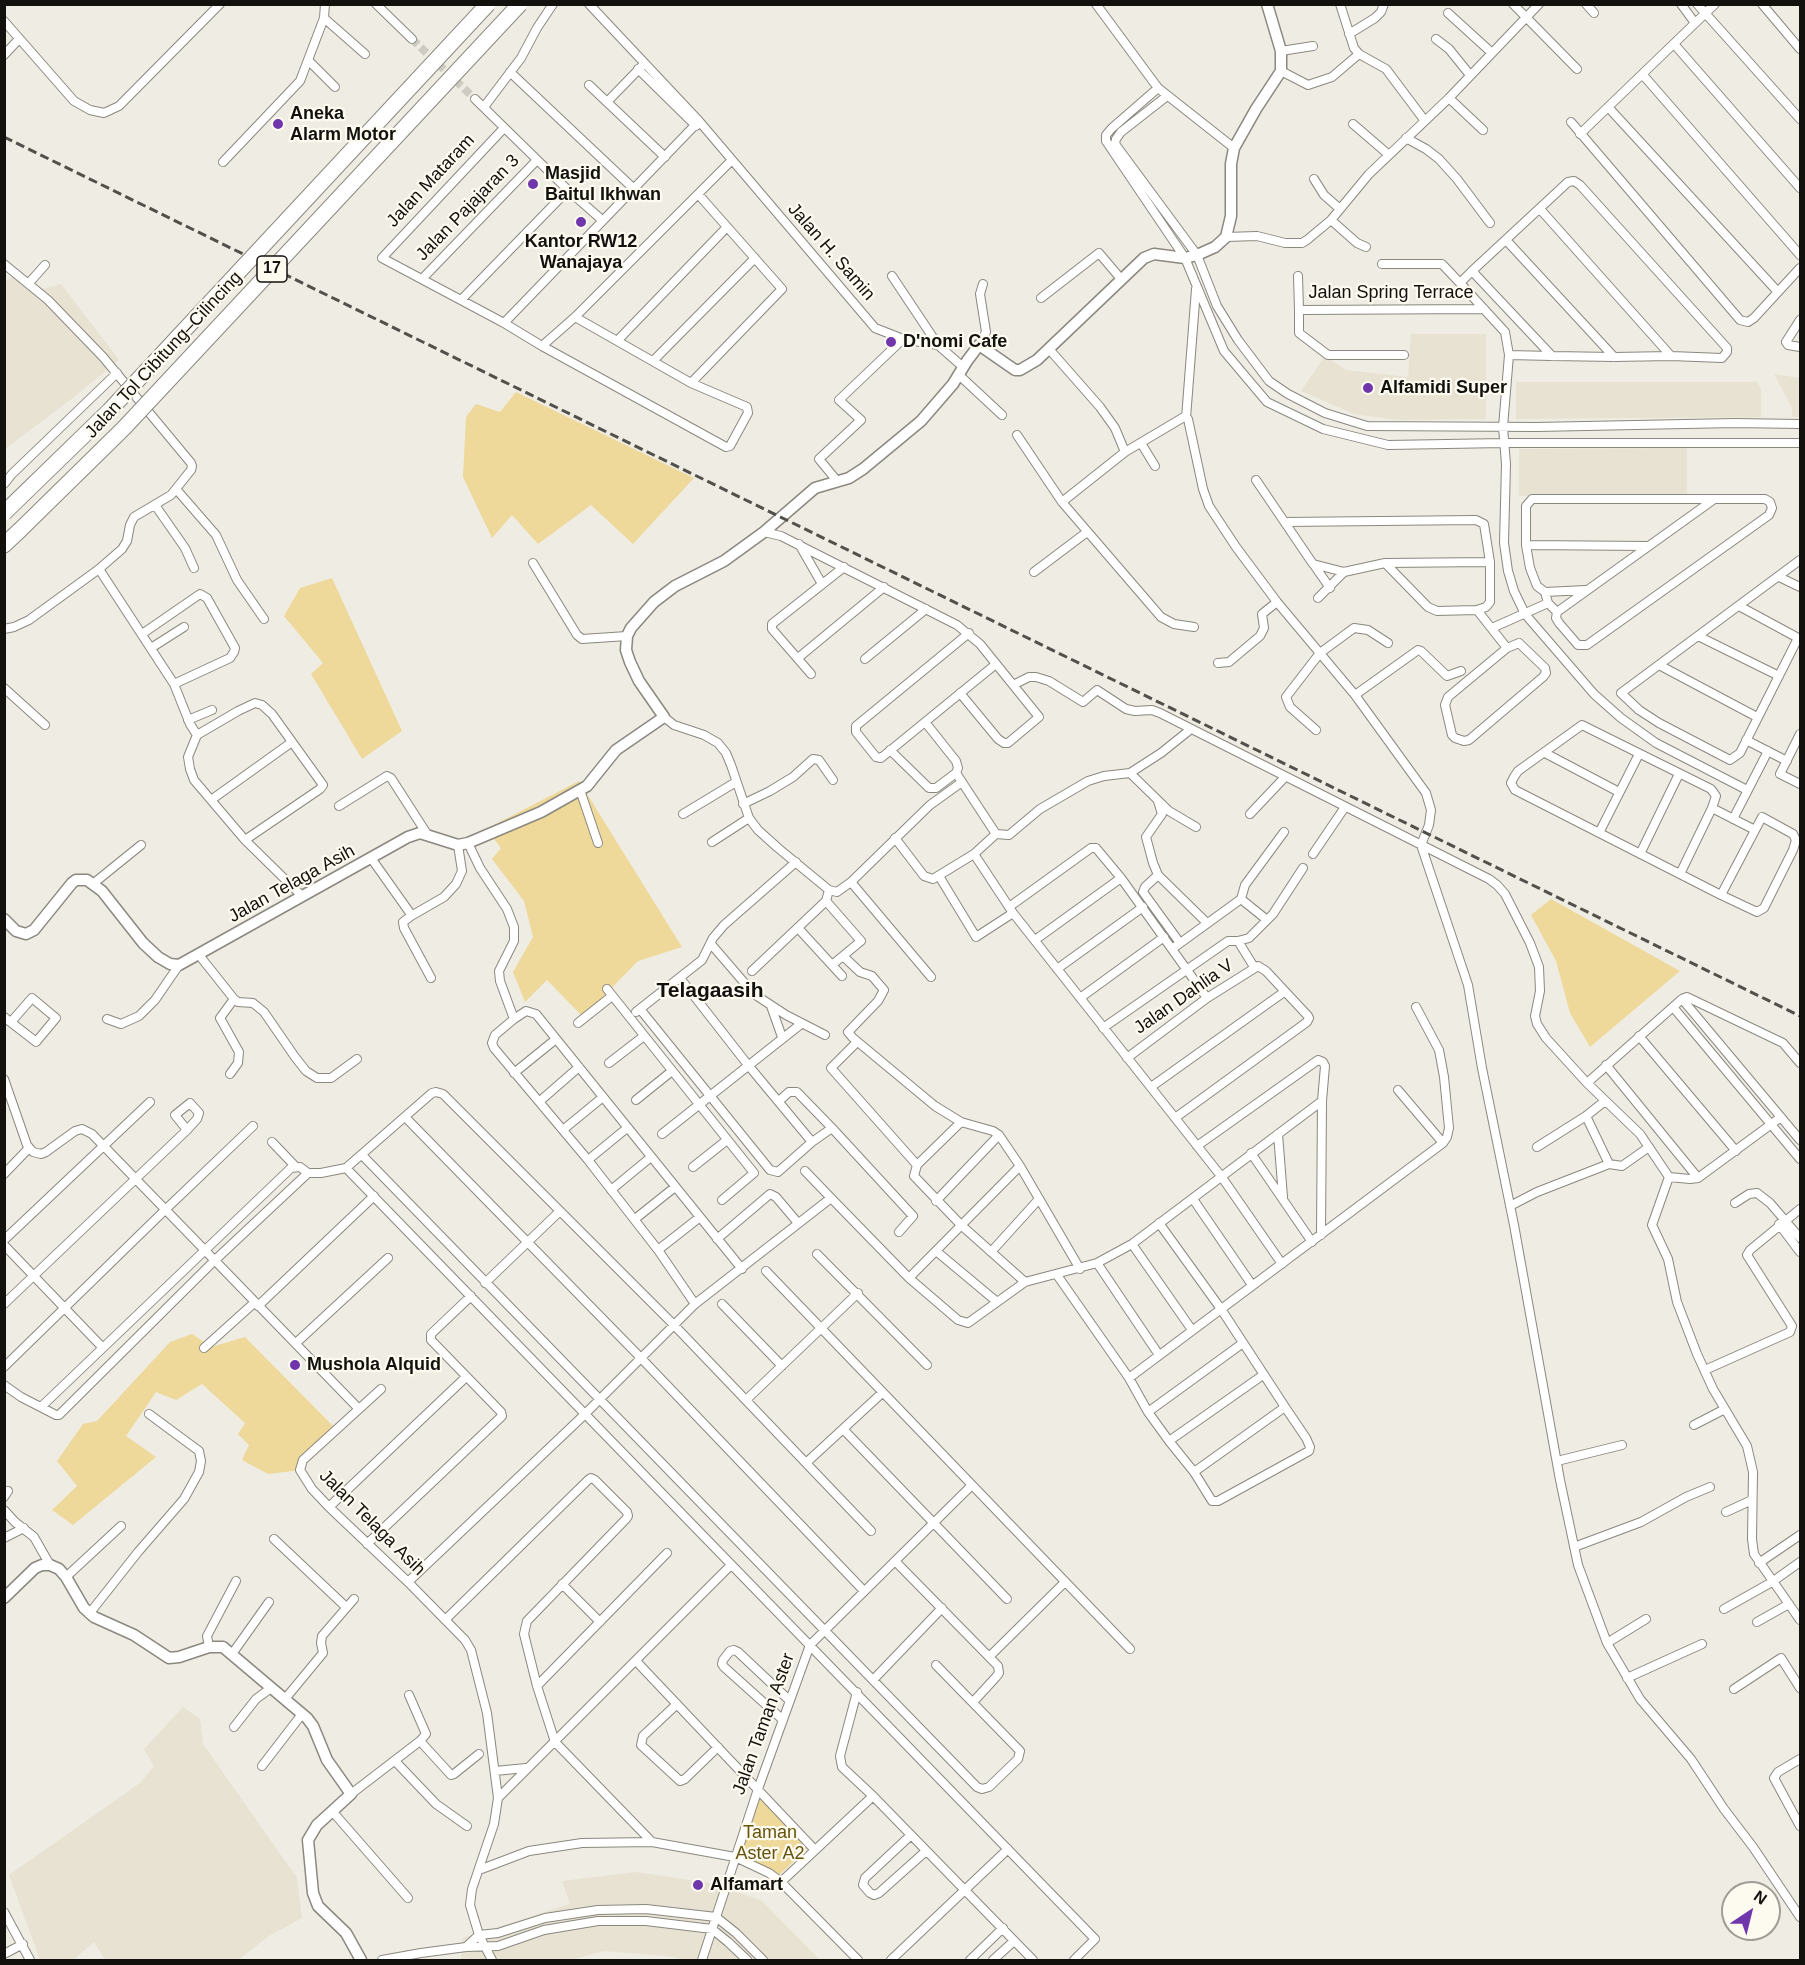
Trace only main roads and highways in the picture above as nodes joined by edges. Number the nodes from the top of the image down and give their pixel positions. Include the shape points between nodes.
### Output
1 (488, 4) edge
2 (520, 4) edge
3 (4, 513) edge
4 (4, 545) edge

1 - 3 highway, Jalan Tol Cibitung–Cilincing / 17, bridge via 109,411
2 - 4 highway, Jalan Tol Cibitung–Cilincing / 17, bridge via 124,428

